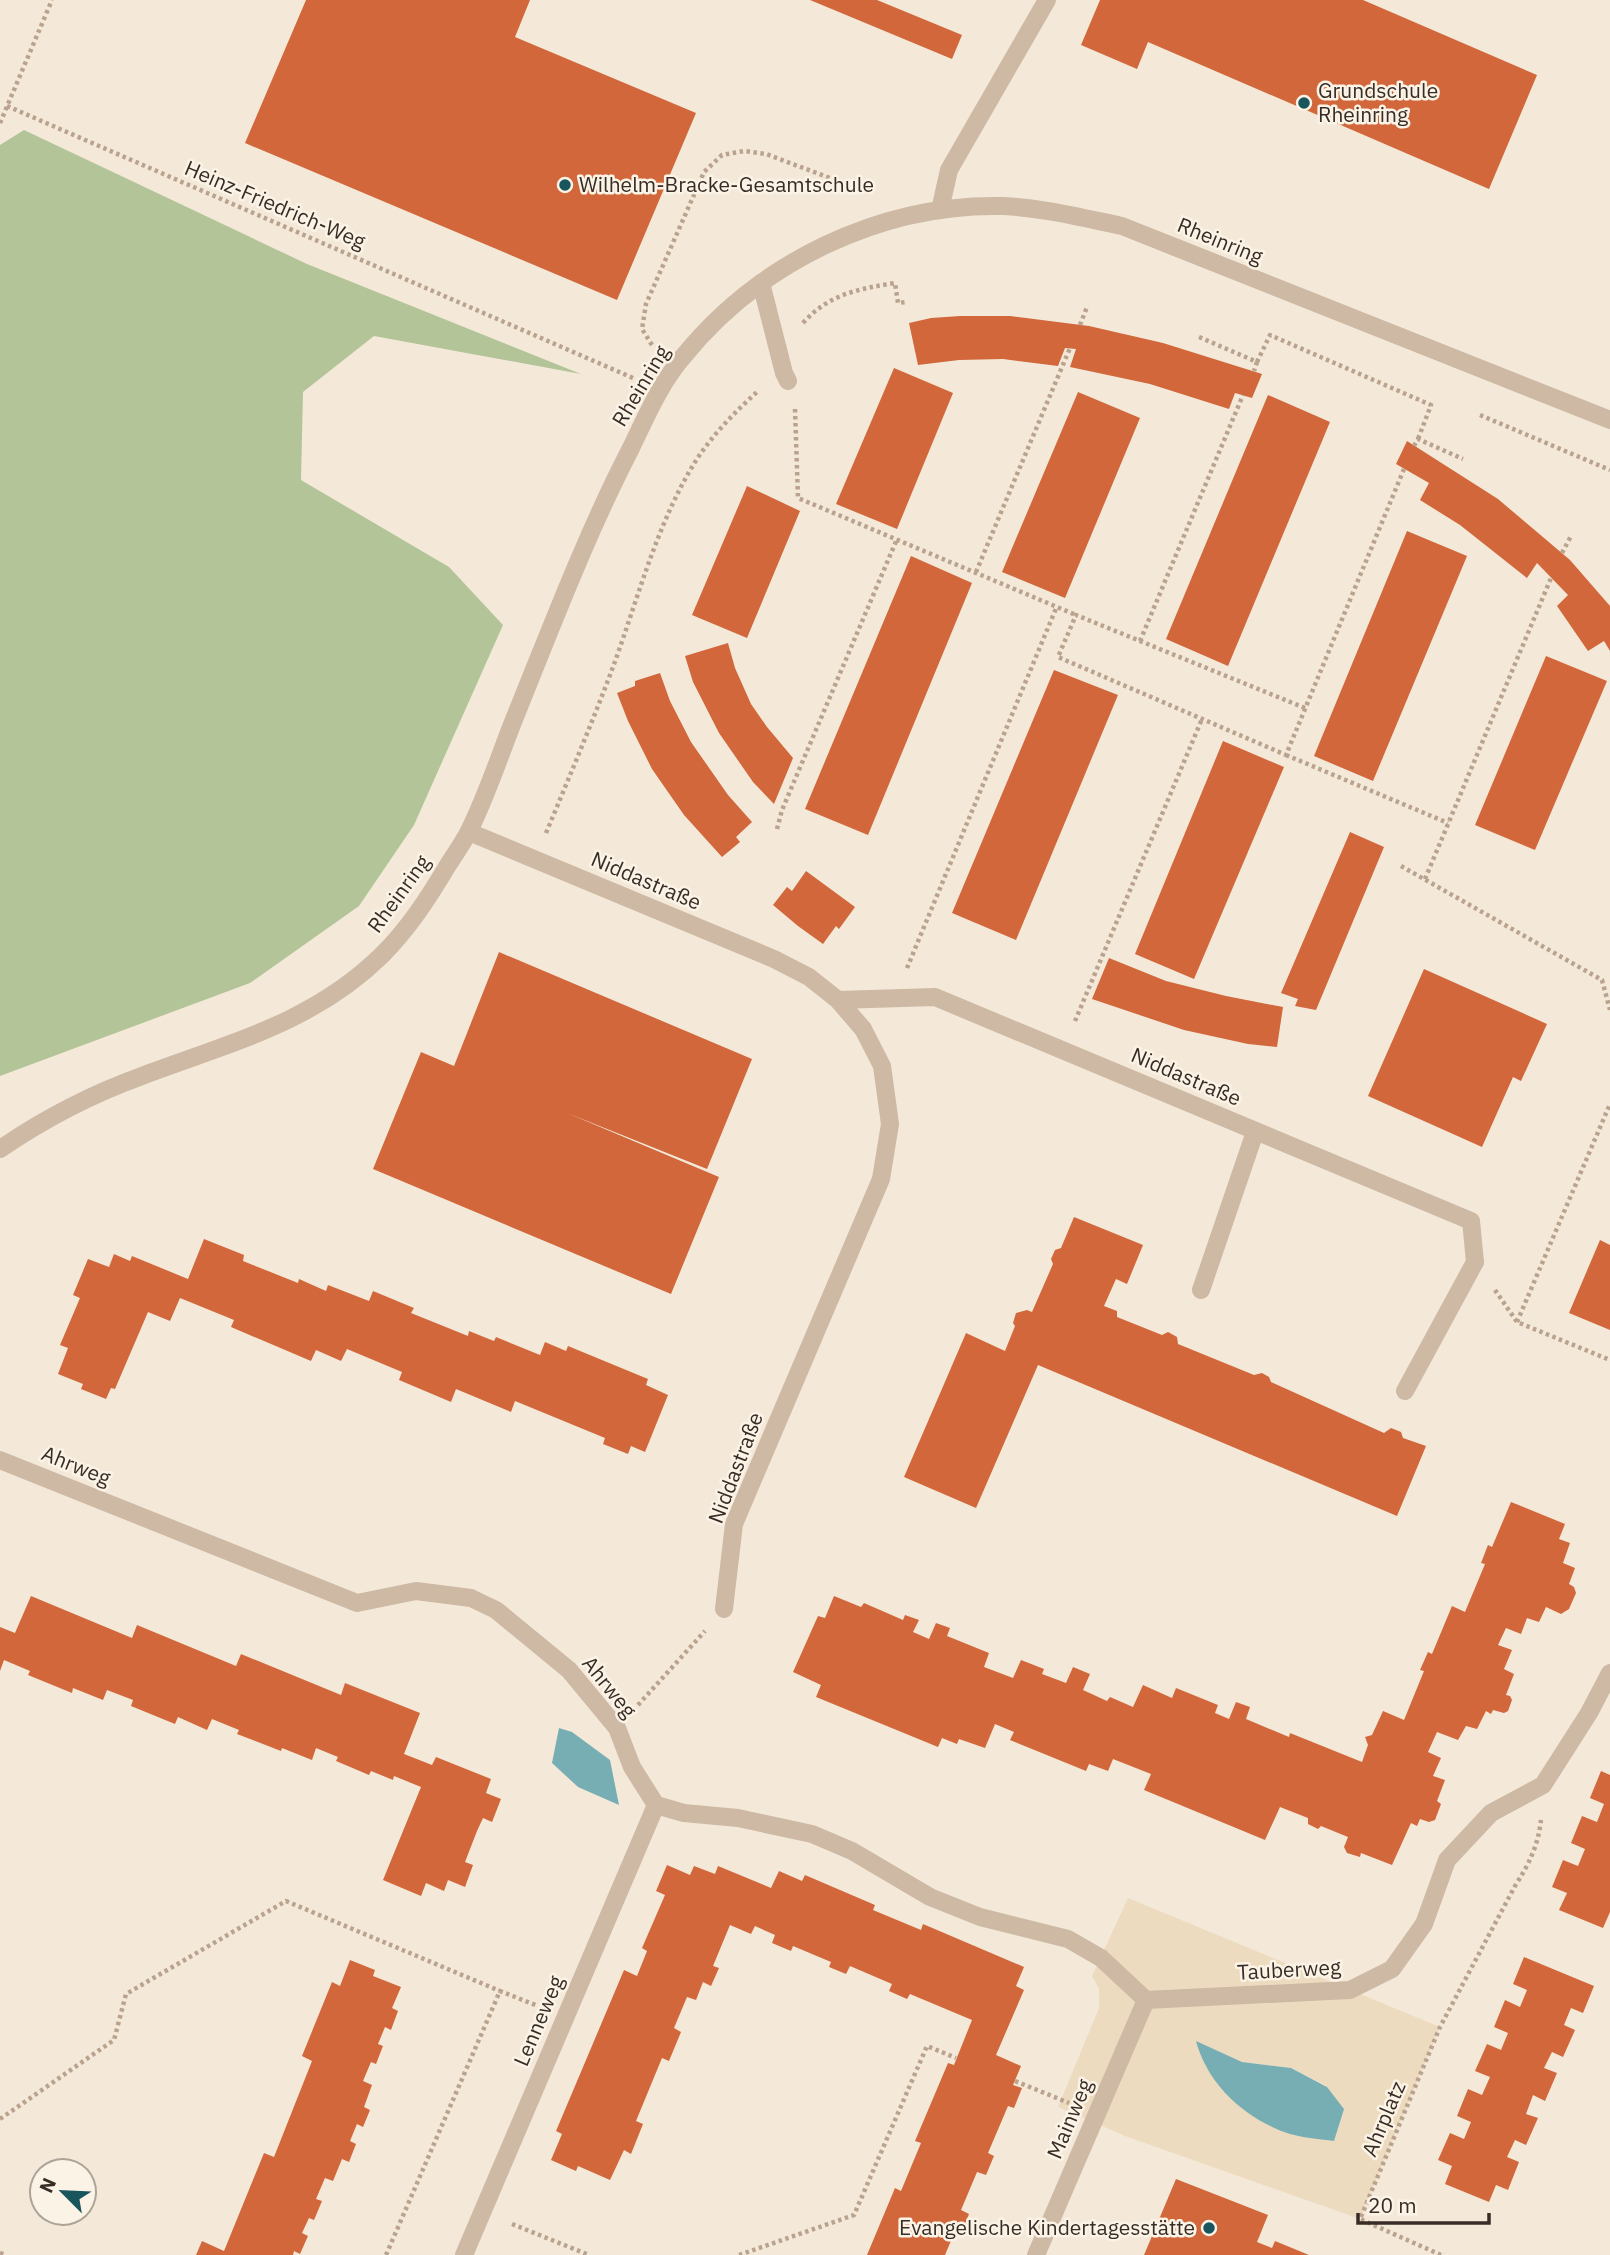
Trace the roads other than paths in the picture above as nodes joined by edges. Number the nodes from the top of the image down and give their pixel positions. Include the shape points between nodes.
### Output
1 (1047, 0) edge
2 (932, 211) junction
3 (761, 284) junction
4 (786, 377) road end
5 (1610, 420) edge
6 (469, 832) junction
7 (838, 1000) junction
8 (1255, 1132) junction
9 (0, 1149) edge
10 (1201, 1290) dead end
11 (1405, 1391) dead end
12 (0, 1460) edge
13 (724, 1609) road end
14 (1610, 1673) edge
15 (656, 1805) junction
16 (1146, 2000) junction
17 (464, 2255) edge
18 (1036, 2255) edge

1 - 2 street via 949,170
2 - 3 street, Rheinring via 825,245
2 - 5 street, Rheinring via 1003,206 1122,226
3 - 4 street
3 - 6 street, Rheinring via 718,318 681,359 658,394 601,505
6 - 7 street, Niddastraße via 774,959 809,977
6 - 9 street, Rheinring via 422,909 382,955 331,996 236,1044 78,1102
7 - 8 street, Niddastraße via 935,997
7 - 13 street, Niddastraße via 863,1029 882,1066 890,1124 881,1179 734,1524
8 - 10 street
8 - 11 street, Niddastraße via 1471,1221 1475,1262
12 - 15 street, Ahrweg via 357,1603 416,1591 471,1598 496,1610 569,1670 617,1728 632,1767
14 - 16 street, Tauberweg via 1544,1785 1491,1813 1447,1860 1424,1924 1392,1969 1350,1990
15 - 16 street via 812,1834 852,1851 930,1897 980,1917 1068,1938 1101,1958
15 - 17 street, Lenneweg
16 - 18 street, Mainweg

